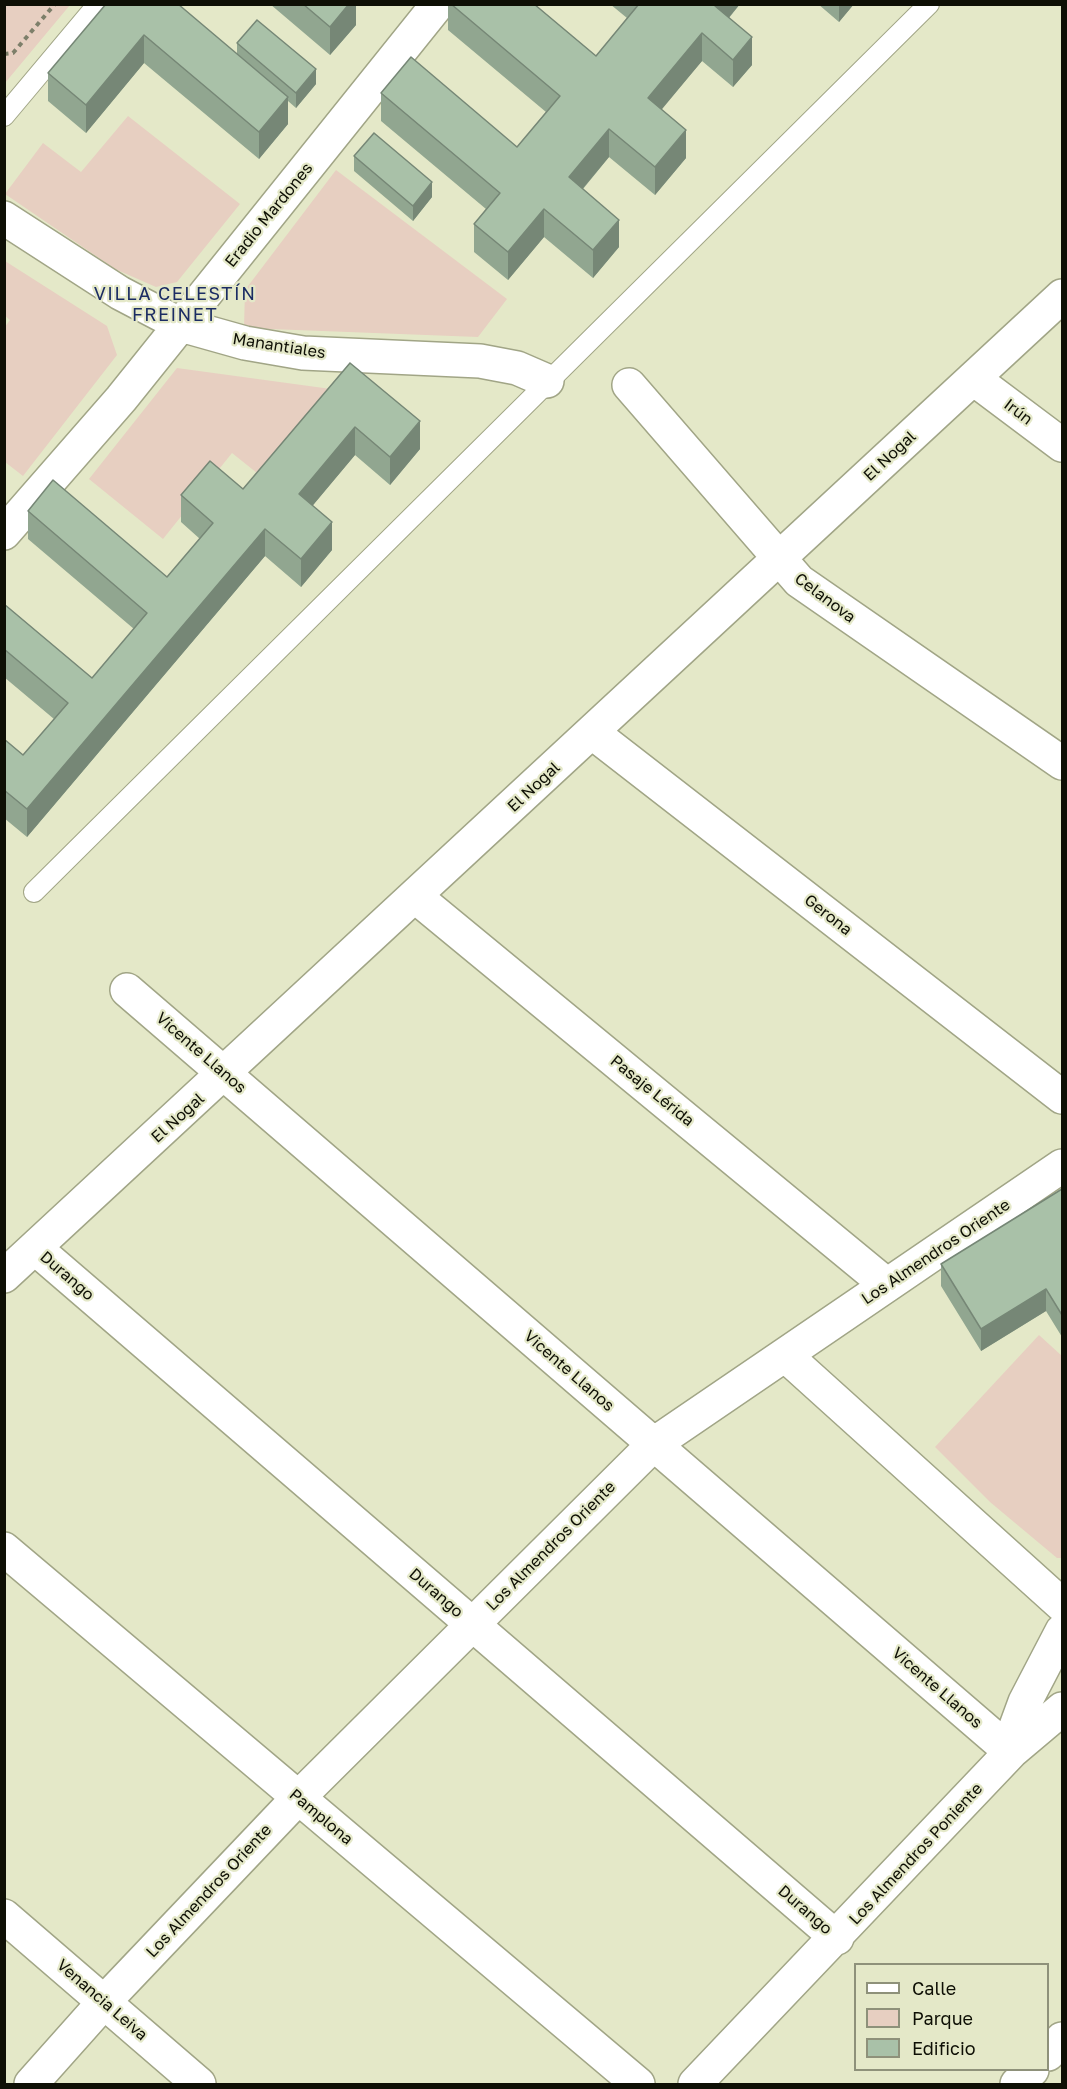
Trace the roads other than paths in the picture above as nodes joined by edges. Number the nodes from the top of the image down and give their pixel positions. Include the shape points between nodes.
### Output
1 (98, 4) edge
2 (438, 4) edge
3 (929, 4) edge
4 (4, 116) edge
5 (4, 218) edge
6 (1062, 296) edge
7 (181, 326) junction
8 (974, 379) junction
9 (547, 381) junction
10 (629, 385) dead end
11 (1062, 445) edge
12 (4, 534) edge
13 (779, 560) junction
14 (592, 733) junction
15 (1062, 763) edge
16 (34, 892) dead end
17 (416, 897) junction
18 (127, 990) dead end
19 (226, 1074) junction
20 (1062, 1097) edge
21 (1062, 1166) edge
22 (35, 1248) junction
23 (4, 1276) edge
24 (887, 1285) junction
25 (785, 1354) junction
26 (654, 1444) junction
27 (4, 1550) edge
28 (1062, 1605) edge
29 (472, 1624) junction
30 (1062, 1631) edge
31 (1062, 1709) edge
32 (1011, 1752) junction
33 (298, 1798) junction
34 (4, 1916) edge
35 (837, 1938) junction
36 (104, 2002) junction
37 (1062, 2039) edge
38 (1049, 2052) edge
39 (1031, 2071) edge
40 (31, 2085) edge
41 (199, 2085) edge
42 (638, 2085) edge
43 (695, 2085) edge
44 (1017, 2085) edge

1 - 4 lane
2 - 7 street, Eradio Mardones
3 - 9 lane
5 - 7 street, Manantiales via 120,293
6 - 8 street, El Nogal
7 - 9 street, Manantiales via 245,344 303,353 480,361 517,368
7 - 12 street, Eradio Mardones
8 - 11 street, Irún
8 - 13 street, El Nogal
9 - 16 lane
10 - 13 street, Celanova
13 - 14 street, El Nogal
13 - 15 street, Celanova via 820,597
14 - 17 street, El Nogal
14 - 20 street, Gerona
17 - 19 street, El Nogal
17 - 24 street, Pasaje Lérida
18 - 19 street, Vicente Llanos
19 - 22 street, El Nogal
19 - 26 street, Vicente Llanos
21 - 24 street, Los Almendros Oriente
22 - 23 street, El Nogal
22 - 29 street, Durango
24 - 25 street, Los Almendros Oriente
25 - 26 street, Los Almendros Oriente
25 - 28 street
26 - 29 street, Los Almendros Oriente
26 - 32 street, Vicente Llanos
27 - 33 street, Pamplona
29 - 33 street, Los Almendros Oriente
29 - 35 street, Durango
30 - 32 street via 1025,1702
31 - 32 street, Los Almendros Poniente
32 - 35 street, Los Almendros Poniente
33 - 36 street, Los Almendros Oriente
33 - 42 street, Pamplona
34 - 36 street, Venancia Leiva
35 - 43 street, Los Almendros Poniente
36 - 40 street, Los Almendros Oriente
36 - 41 street, Venancia Leiva
37 - 38 street
39 - 44 street

